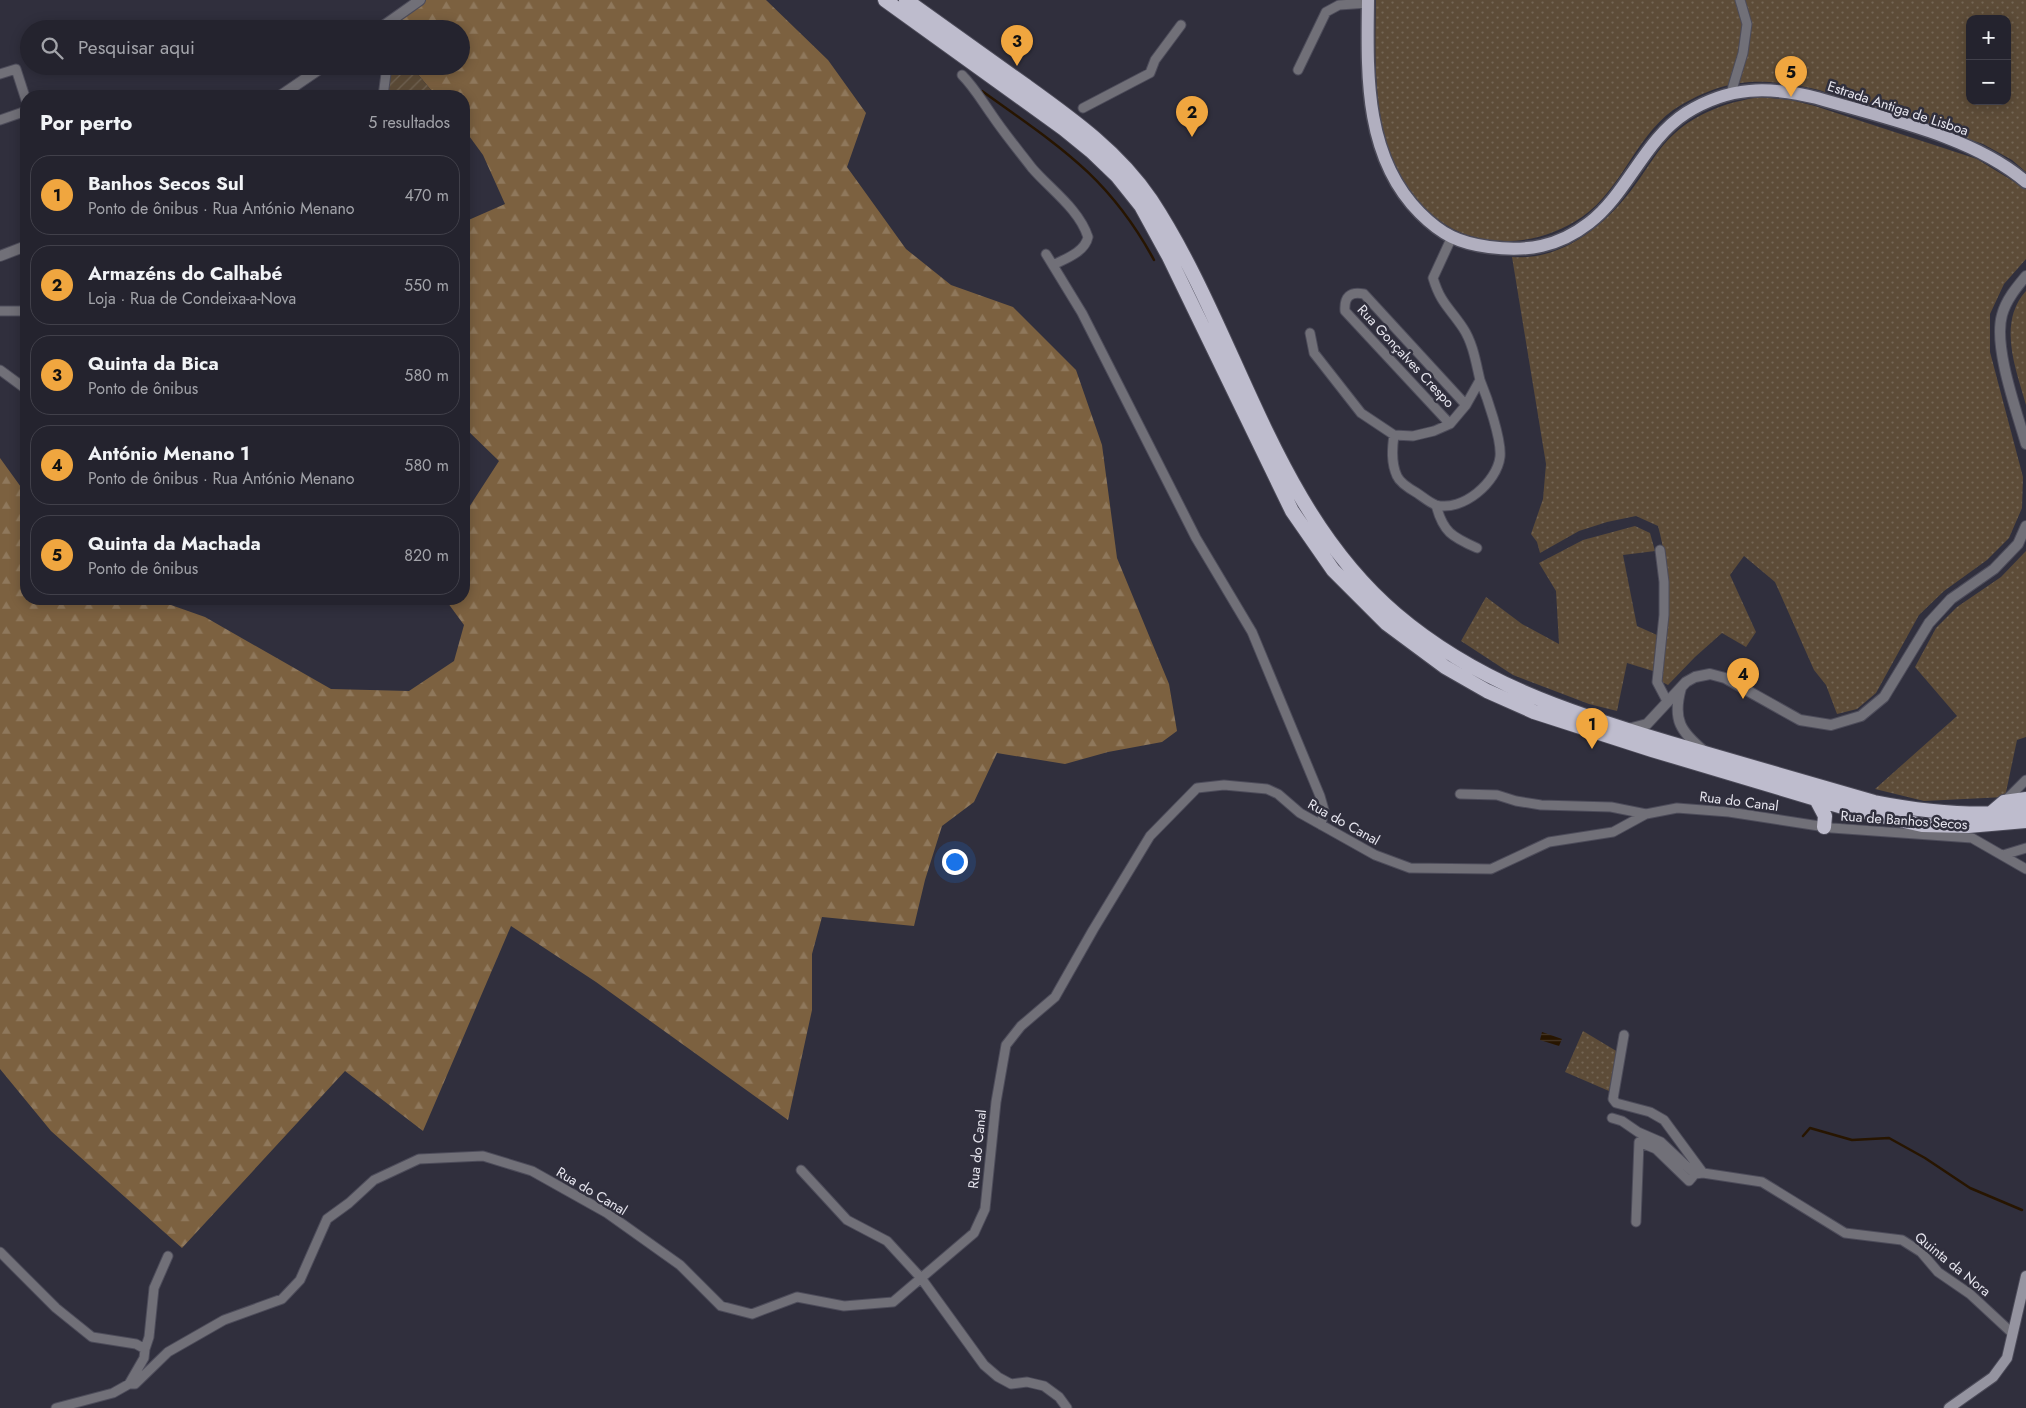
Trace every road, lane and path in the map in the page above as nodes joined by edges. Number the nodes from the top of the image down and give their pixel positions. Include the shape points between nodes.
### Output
1 (420, 0) edge
2 (885, 0) edge
3 (906, 0) edge
4 (1740, 0) edge
5 (1368, 2) edge
6 (398, 20) edge
7 (1181, 25) dead end
8 (1298, 70) dead end
9 (0, 74) edge
10 (311, 75) edge
11 (386, 75) edge
12 (962, 75) dead end
13 (23, 90) edge
14 (289, 90) edge
15 (384, 90) edge
16 (1731, 93) junction
17 (1083, 108) dead end
18 (20, 113) edge
19 (0, 120) edge
20 (2026, 182) edge
21 (1451, 239) junction
22 (20, 248) edge
23 (1046, 254) dead end
24 (0, 256) edge
25 (1052, 265) junction
26 (2026, 276) edge
27 (0, 311) edge
28 (20, 311) edge
29 (1310, 333) dead end
30 (0, 370) edge
31 (1480, 380) junction
32 (20, 385) edge
33 (1466, 405) junction
34 (1450, 424) junction
35 (1394, 435) junction
36 (2026, 444) edge
37 (1436, 505) junction
38 (2026, 526) edge
39 (1477, 548) dead end
40 (1660, 550) dead end
41 (1681, 688) junction
42 (1667, 701) junction
43 (1626, 730) junction
44 (1708, 754) junction
45 (2026, 780) edge
46 (1460, 794) dead end
47 (1816, 799) junction
48 (2026, 799) edge
49 (2004, 802) junction
50 (1846, 808) junction
51 (2026, 810) edge
52 (1991, 813) junction
53 (1646, 814) junction
54 (2026, 821) edge
55 (1321, 826) junction
56 (1828, 828) junction
57 (2026, 848) edge
58 (2003, 855) junction
59 (2026, 870) edge
60 (1624, 1035) dead end
61 (1612, 1118) dead end
62 (801, 1170) dead end
63 (1699, 1173) junction
64 (1636, 1222) dead end
65 (0, 1252) edge
66 (168, 1256) dead end
67 (2026, 1276) edge
68 (921, 1278) junction
69 (2012, 1333) junction
70 (145, 1349) junction
71 (128, 1384) junction
72 (56, 1408) edge
73 (1067, 1408) edge
74 (1949, 1408) edge

1 - 6 street
2 - 47 highway via 1091,151 1142,206 1292,511 1333,570 1388,624 1445,667 1527,709
3 - 43 highway via 1072,119 1106,149 1145,192 1180,251 1303,504 1344,562 1396,614 1452,656 1498,682
4 - 16 street via 1747,24 1743,53
5 - 8 street via 1339,5 1326,12
5 - 21 main road, Estrada Antiga de Lisboa via 1367,71 1381,154 1408,201
7 - 17 street via 1150,72
9 - 13 street via 16,69
10 - 14 street
11 - 15 street
12 - 25 street via 1032,167 1087,232 1085,244
16 - 20 main road, Estrada Antiga de Lisboa via 1760,89 1826,100 1963,143 2008,166
16 - 21 main road, Estrada Antiga de Lisboa via 1686,114 1667,128 1608,207 1567,236 1526,250 1473,245
18 - 19 street
21 - 31 street via 1433,278 1439,298 1464,329
22 - 24 street
23 - 25 street
25 - 55 street via 1082,313 1196,538 1252,632 1320,796 1324,810
26 - 36 street via 2013,290 2002,316 2001,351
27 - 28 street
29 - 35 street via 1314,353 1361,413
30 - 32 street
31 - 33 street
31 - 37 street via 1489,401 1501,456 1496,472 1473,497
33 - 34 street
33 - 34 street, Rua Gonçalves Crespo via 1364,294 1348,295 1344,302 1345,311
34 - 35 street via 1413,436
35 - 37 street via 1393,465 1398,478
37 - 39 street via 1446,530
38 - 41 street via 2018,544 1994,569 1951,599 1929,622 1884,697 1861,716 1831,725 1800,720 1725,678 1710,674 1695,676
40 - 42 street via 1664,615 1657,682
41 - 42 street
41 - 44 street via 1677,715 1682,730
42 - 43 street via 1646,724
43 - 44 highway
44 - 52 highway via 1874,802 1923,811
45 - 49 street
46 - 53 street via 1497,795 1541,805 1611,807
47 - 50 highway
47 - 56 highway
48 - 49 highway
49 - 52 highway
50 - 54 highway via 1922,825 1968,826
50 - 56 highway via 1833,818
51 - 52 highway
53 - 55 street, Rua do Canal via 1613,832 1549,842 1491,869 1410,868 1375,856
53 - 56 street, Rua do Canal via 1677,808 1729,812
55 - 68 street, Rua do Canal via 1267,789 1224,785 1197,788 1150,836 1055,998 1021,1026 1006,1045 996,1102 985,1209 974,1233
56 - 58 street, Rua de Banhos Secos via 1972,838
57 - 58 street
58 - 59 street, Rua de Banhos Secos
60 - 63 street via 1613,1099 1616,1103 1650,1112 1664,1120
61 - 63 street via 1661,1142
62 - 68 street via 847,1220 887,1241
63 - 64 street, Quinta da Nora via 1689,1181 1656,1149 1639,1142
63 - 69 street, Quinta da Nora via 1762,1182 1845,1233 1902,1240 1921,1252 1938,1272 1970,1294
65 - 70 street via 56,1308 92,1337 136,1344
66 - 70 street via 154,1288
67 - 69 main road
68 - 71 street, Rua do Canal via 893,1302 844,1306 797,1297 752,1314 721,1306 680,1265 607,1213 532,1171 483,1156 419,1159 374,1180 328,1219 300,1280 282,1299 224,1320 168,1352 135,1384
68 - 73 street via 984,1365 1011,1384 1027,1382 1044,1386
69 - 74 main road via 2007,1358 1993,1376
70 - 71 street via 144,1358
71 - 72 street, Rua do Canal via 112,1393

